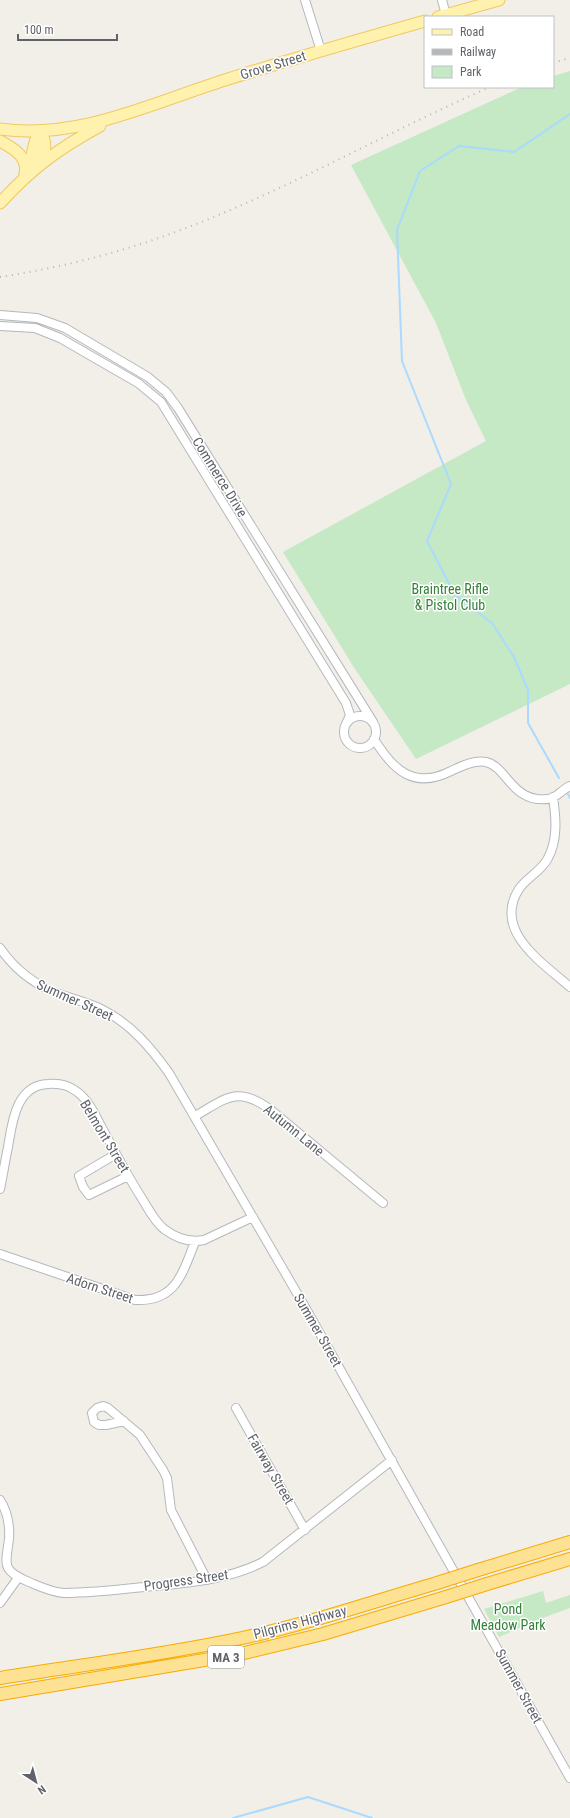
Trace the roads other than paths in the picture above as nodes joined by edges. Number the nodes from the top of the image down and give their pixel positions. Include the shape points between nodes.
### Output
1 (305, 0) edge
2 (442, 0) edge
3 (499, 0) edge
4 (442, 16) edge
5 (424, 21) edge
6 (321, 50) junction
7 (122, 114) junction
8 (0, 129) edge
9 (40, 132) junction
10 (0, 141) edge
11 (37, 166) junction
12 (24, 177) junction
13 (0, 203) edge
14 (0, 315) edge
15 (0, 326) edge
16 (118, 359) junction
17 (113, 368) junction
18 (373, 722) junction
19 (346, 724) junction
20 (374, 739) junction
21 (570, 786) edge
22 (554, 797) junction
23 (0, 948) edge
24 (570, 987) edge
25 (194, 1116) junction
26 (116, 1154) junction
27 (128, 1176) junction
28 (0, 1189) edge
29 (383, 1203) dead end
30 (253, 1217) junction
31 (195, 1242) junction
32 (0, 1254) edge
33 (236, 1408) dead end
34 (124, 1421) dead end
35 (392, 1460) junction
36 (0, 1500) edge
37 (305, 1530) junction
38 (570, 1542) edge
39 (570, 1558) edge
40 (18, 1578) junction
41 (207, 1580) junction
42 (0, 1603) edge
43 (0, 1678) edge
44 (0, 1694) edge
45 (570, 1759) edge
46 (562, 1763) junction
47 (570, 1778) edge

1 - 6 street
2 - 4 street
3 - 4 main road
5 - 6 main road, Grove Street
6 - 7 main road, Grove Street
7 - 9 main road, Grove Street via 76,127
7 - 11 main road, Grove Street via 72,142
8 - 9 main road
9 - 11 main road via 44,138 45,149
9 - 12 main road, Grove Street via 35,140 30,165
10 - 12 main road via 24,159
11 - 12 main road, Grove Street
12 - 13 main road, Grove Street
14 - 16 street, Commerce Drive via 32,317 53,323
15 - 17 street, Commerce Drive via 30,327 49,332
16 - 17 street
16 - 18 street, Commerce Drive via 158,384 174,404
17 - 19 street, Commerce Drive via 138,382 169,414 346,703 350,716
18 - 19 street via 369,718 359,716
18 - 20 street via 376,730
19 - 20 street via 345,735 350,744 360,747 370,744
20 - 22 street via 394,767 410,776 436,777 465,764 484,762 493,765 524,795 542,799
21 - 22 street
22 - 24 street via 555,834 552,848 543,865 517,893 511,920 518,936 528,949
23 - 25 street, Summer Street via 17,969 43,988 102,1009 133,1030 158,1057
25 - 29 street, Autumn Lane via 230,1098 251,1097
25 - 30 street, Summer Street
26 - 27 street, Belmont Street
26 - 27 street via 79,1176 83,1187 89,1195
26 - 28 street, Belmont Street via 88,1103 77,1092 65,1085 43,1084 25,1094 13,1116
27 - 31 street, Belmont Street via 158,1223 173,1235
30 - 31 street
30 - 35 street, Summer Street
31 - 32 street, Adorn Street via 177,1282 159,1298 148,1301 135,1300
33 - 37 street, Fairway Street
34 - 41 street via 145,1441 167,1478 171,1510
35 - 37 street, Progress Street
35 - 46 street, Summer Street
36 - 40 street via 9,1527 6,1565
37 - 41 street, Progress Street via 263,1562 249,1569
38 - 43 highway, Pilgrims Highway / MA 3, bridge via 324,1617 243,1638
39 - 44 highway, Pilgrims Highway / MA 3, bridge via 317,1636 192,1664
40 - 41 street, Progress Street via 51,1592 64,1593
40 - 42 street
45 - 46 street
46 - 47 street, Summer Street

